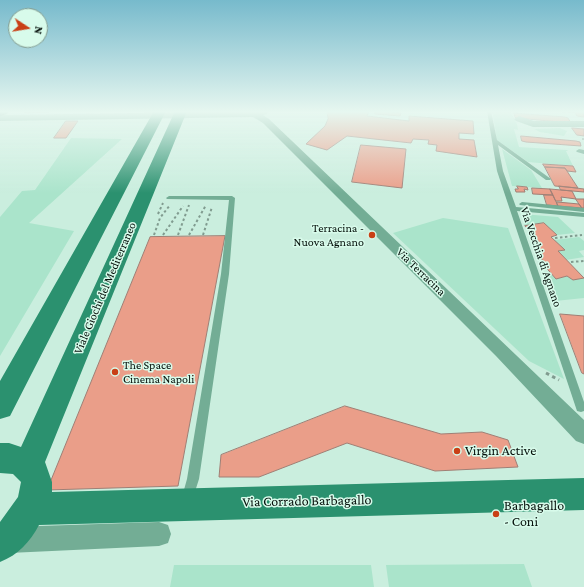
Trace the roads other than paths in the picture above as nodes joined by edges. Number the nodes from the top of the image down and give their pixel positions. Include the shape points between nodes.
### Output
1 (154, 138) edge
2 (162, 138) edge
3 (285, 138) edge
4 (494, 140) joint
5 (548, 179) dead end
6 (167, 202) road end
7 (522, 204) dead end
8 (512, 209) junction
9 (584, 210) edge
10 (584, 215) edge
11 (98, 225) junction
12 (132, 225) junction
13 (0, 408) edge
14 (581, 408) dead end
15 (584, 434) edge
16 (14, 462) edge
17 (584, 494) edge
18 (186, 504) junction
19 (31, 509) junction
20 (160, 534) dead end
21 (4, 543) edge

1 - 11 main road
2 - 12 main road, Viale Giochi del Mediterraneo
3 - 15 street, Via Terracina
4 - 5 lane
4 - 8 lane, Via Vecchia di Agnano via 500,171
6 - 18 lane via 232,198 225,274 193,479
7 - 9 lane
8 - 10 lane
8 - 14 lane, Via Vecchia di Agnano
11 - 12 main road
11 - 13 main road
12 - 16 main road, Viale Giochi del Mediterraneo
16 - 19 main road via 34,477 36,492
17 - 18 main road, Via Corrado Barbagallo
18 - 19 main road, Via Corrado Barbagallo
19 - 21 main road via 22,525
20 - 21 street

